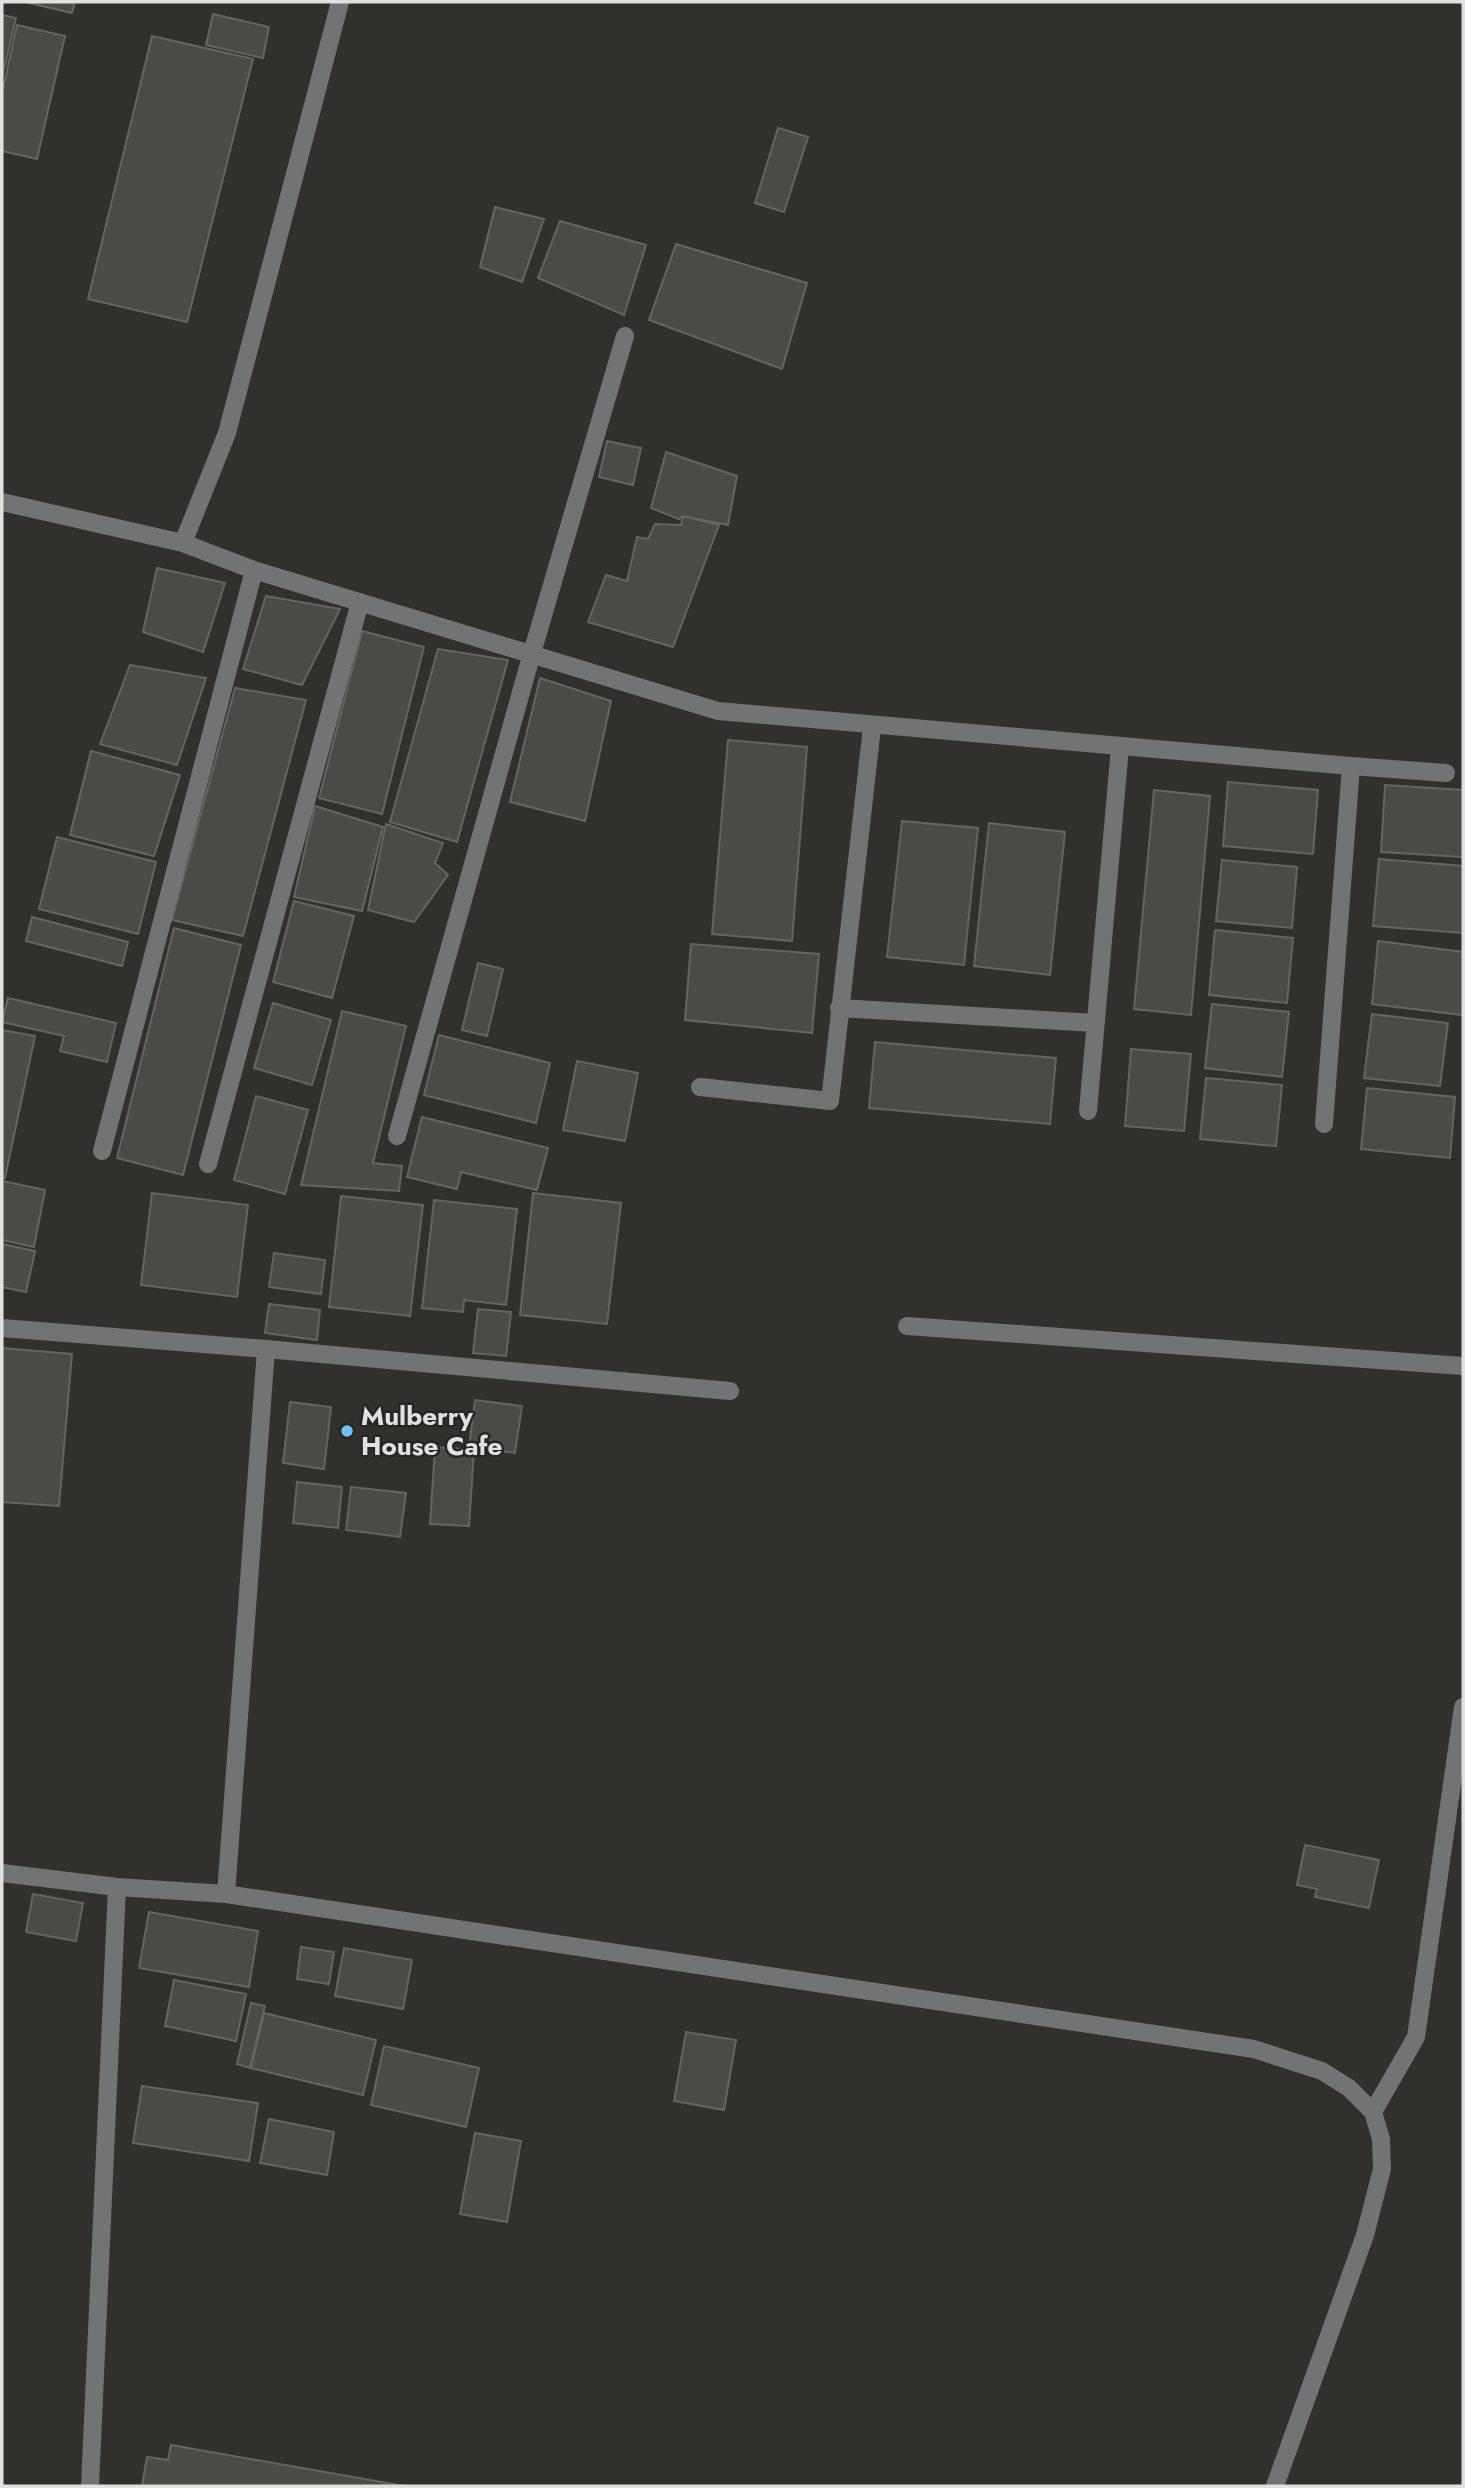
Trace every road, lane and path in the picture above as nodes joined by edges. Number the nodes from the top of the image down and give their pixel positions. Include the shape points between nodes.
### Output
1 (340, 2) edge
2 (625, 336) dead end
3 (2, 502) edge
4 (183, 543) junction
5 (254, 570) junction
6 (360, 602) junction
7 (531, 653) junction
8 (872, 727) junction
9 (1120, 747) junction
10 (1350, 766) junction
11 (1446, 773) dead end
12 (839, 1008) junction
13 (1095, 1023) junction
14 (700, 1087) dead end
15 (1088, 1111) dead end
16 (1324, 1124) dead end
17 (397, 1136) dead end
18 (102, 1152) dead end
19 (208, 1164) dead end
20 (907, 1326) dead end
21 (2, 1328) edge
22 (266, 1349) junction
23 (1463, 1366) edge
24 (730, 1391) dead end
25 (1463, 1707) edge
26 (2, 1873) edge
27 (117, 1887) junction
28 (226, 1894) junction
29 (1373, 2112) junction
30 (90, 2486) edge
31 (1275, 2486) edge

1 - 4 street via 227,433
2 - 7 street
3 - 4 street
4 - 5 street
5 - 6 street
5 - 18 street
6 - 7 street
6 - 19 street
7 - 8 street via 718,712
7 - 17 street
8 - 9 street
8 - 12 street
9 - 10 street
9 - 13 street
10 - 11 street
10 - 16 street
12 - 13 street
12 - 14 street via 830,1101
13 - 15 street
20 - 23 street
21 - 22 street
22 - 24 street
22 - 28 street
25 - 29 street via 1416,2037
26 - 27 street
27 - 28 street
27 - 30 street
28 - 29 street via 1254,2049 1322,2071 1349,2088
29 - 31 street via 1381,2139 1382,2169 1366,2235

